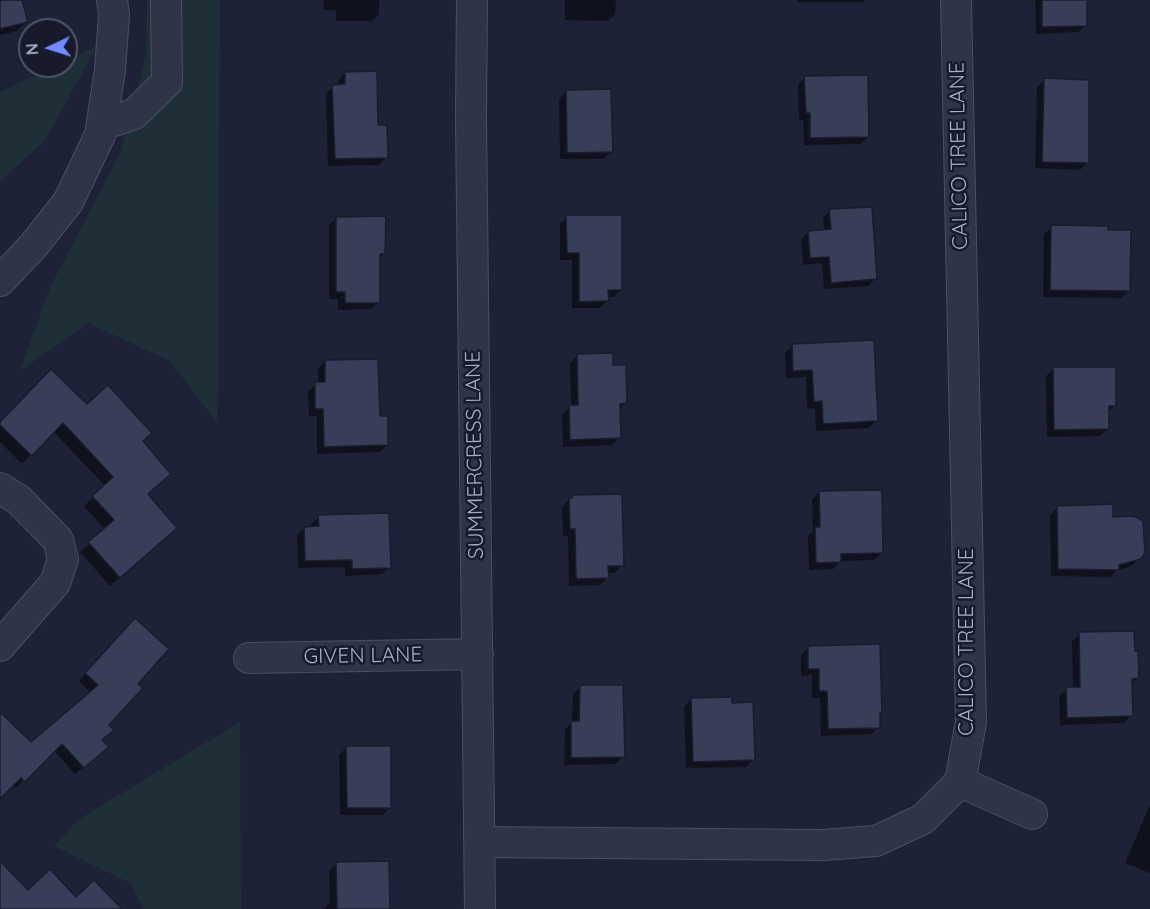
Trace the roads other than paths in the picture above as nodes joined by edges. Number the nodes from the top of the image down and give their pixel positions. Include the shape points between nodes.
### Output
1 (112, 0) edge
2 (166, 0) edge
3 (472, 0) edge
4 (956, 0) edge
5 (102, 125) junction
6 (0, 280) edge
7 (0, 488) edge
8 (0, 646) edge
9 (478, 654) junction
10 (249, 658) dead end
11 (960, 782) junction
12 (1032, 814) dead end
13 (480, 842) junction
14 (480, 909) edge

1 - 5 street via 110,70
2 - 5 street via 166,82 134,114
3 - 9 street, SUMMERCRESS LANE
4 - 11 street, CALICO TREE LANE via 970,722
5 - 6 street via 68,202
7 - 8 street via 19,500 58,540 63,559 55,583
9 - 10 street, GIVEN LANE
9 - 13 street, SUMMERCRESS LANE
11 - 12 street
11 - 13 street via 923,819 876,841 824,845
13 - 14 street, SUMMERCRESS LANE

